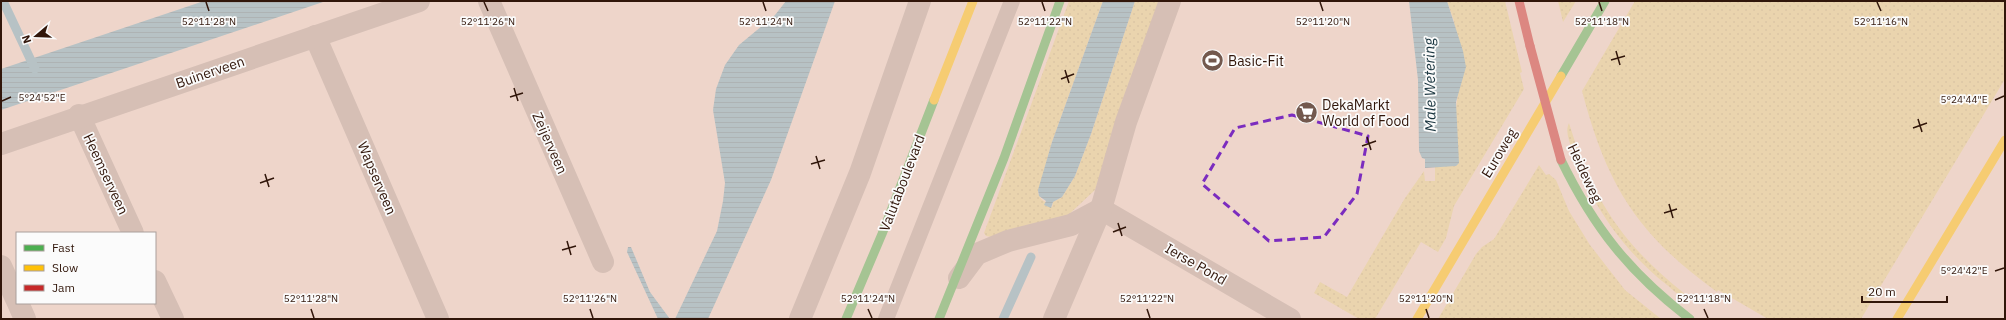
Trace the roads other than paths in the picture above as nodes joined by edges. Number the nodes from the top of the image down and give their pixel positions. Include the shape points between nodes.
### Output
1 (419, 1) edge
2 (489, 1) edge
3 (920, 1) edge
4 (973, 1) edge
5 (1012, 1) edge
6 (1060, 1) edge
7 (1170, 1) edge
8 (1519, 1) edge
9 (1605, 1) edge
10 (315, 36) junction
11 (79, 116) junction
12 (2005, 140) edge
13 (1, 144) edge
14 (1101, 209) junction
15 (133, 232) edge
16 (603, 262) dead end
17 (1, 266) edge
18 (156, 283) edge
19 (952, 288) junction
20 (16, 300) edge
21 (18, 304) edge
22 (25, 319) edge
23 (173, 319) edge
24 (438, 319) edge
25 (800, 319) edge
26 (846, 319) edge
27 (886, 319) edge
28 (939, 319) edge
29 (1054, 319) edge
30 (1290, 319) edge
31 (1417, 319) edge
32 (1690, 319) edge
33 (1897, 319) edge

1 - 10 street, Buinerveen
2 - 16 street, Zeijerveen
3 - 25 street via 860,173
4 - 26 main road, Valutaboulevard
5 - 27 lane
6 - 19 main road via 1004,158
7 - 14 street via 1126,122
8 - 32 main road, Heideweg, bridge via 1561,160 1583,205 1618,256 1666,302
9 - 31 main road, Euroweg
10 - 11 street, Buinerveen
10 - 24 street, Wapserveen
11 - 13 street, Buinerveen
11 - 15 street, Heemserveen
12 - 33 main road
14 - 19 street via 1071,225 1008,241 977,254
14 - 29 street
14 - 30 street, Ierse Pond
17 - 20 street
18 - 23 street
19 - 28 main road
21 - 22 street

